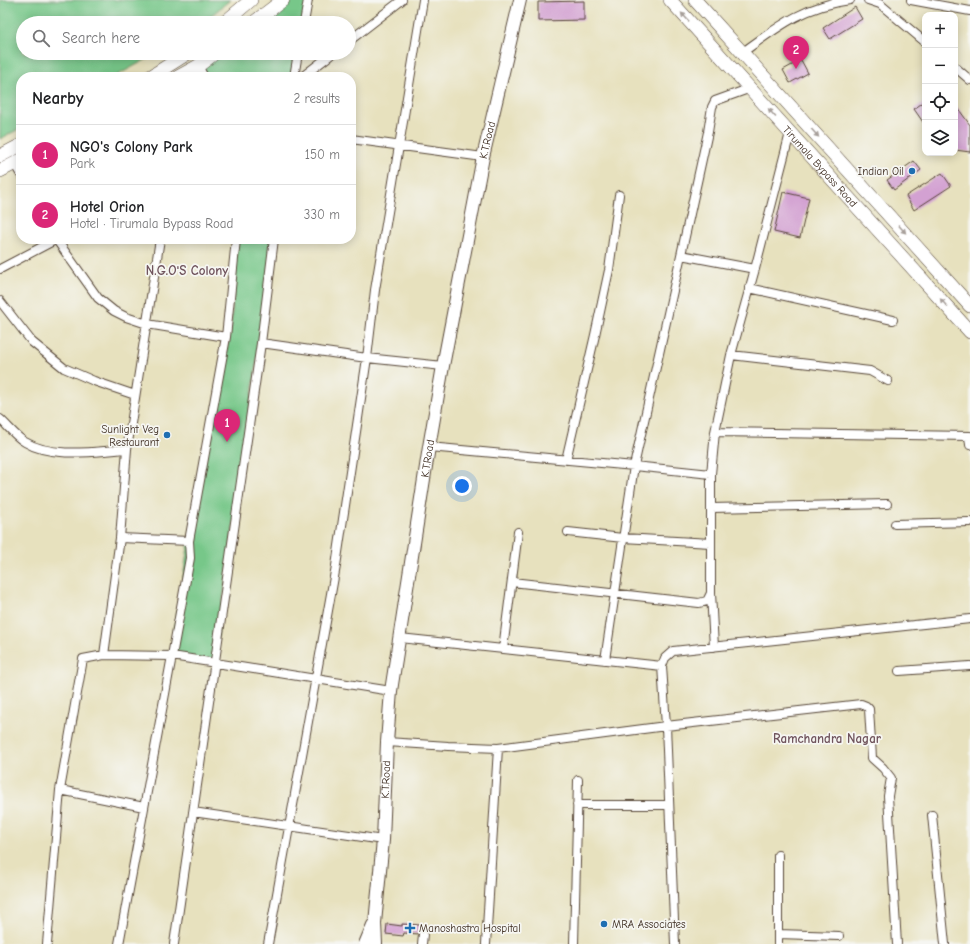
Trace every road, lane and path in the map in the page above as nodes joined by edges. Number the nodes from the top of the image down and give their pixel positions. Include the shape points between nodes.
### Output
1 (251, 0) edge
2 (283, 0) edge
3 (308, 0) edge
4 (402, 0) edge
5 (422, 0) edge
6 (520, 0) edge
7 (670, 0) edge
8 (695, 0) edge
9 (850, 0) edge
10 (868, 0) edge
11 (911, 0) edge
12 (926, 1) edge
13 (970, 11) edge
14 (232, 16) edge
15 (262, 16) edge
16 (305, 16) edge
17 (727, 34) junction
18 (356, 36) edge
19 (922, 39) edge
20 (712, 46) junction
21 (743, 52) junction
22 (177, 60) edge
23 (210, 60) edge
24 (297, 60) edge
25 (324, 60) edge
26 (958, 70) edge
27 (158, 72) edge
28 (201, 72) edge
29 (295, 72) edge
30 (308, 72) edge
31 (970, 80) edge
32 (751, 88) junction
33 (790, 133) junction
34 (356, 140) edge
35 (400, 146) junction
36 (16, 148) edge
37 (0, 156) edge
38 (483, 158) junction
39 (16, 162) edge
40 (0, 171) edge
41 (619, 195) dead end
42 (47, 244) edge
43 (60, 244) edge
44 (159, 244) edge
45 (235, 244) edge
46 (273, 244) edge
47 (681, 255) junction
48 (0, 269) edge
49 (755, 269) junction
50 (749, 288) junction
51 (0, 301) edge
52 (970, 306) edge
53 (893, 320) dead end
54 (147, 324) junction
55 (970, 332) edge
56 (226, 337) junction
57 (261, 343) junction
58 (731, 355) junction
59 (367, 358) junction
60 (443, 366) junction
61 (888, 381) dead end
62 (135, 395) junction
63 (0, 419) edge
64 (716, 432) junction
65 (970, 436) edge
66 (970, 445) edge
67 (429, 447) junction
68 (127, 449) junction
69 (566, 460) junction
70 (634, 466) junction
71 (711, 474) junction
72 (887, 504) dead end
73 (711, 508) junction
74 (970, 522) edge
75 (895, 524) dead end
76 (518, 532) dead end
77 (568, 532) dead end
78 (120, 538) junction
79 (623, 538) junction
80 (189, 541) junction
81 (711, 543) junction
82 (512, 582) junction
83 (615, 593) junction
84 (711, 593) junction
85 (970, 619) edge
86 (400, 638) junction
87 (714, 647) junction
88 (503, 649) junction
89 (104, 655) junction
90 (172, 656) junction
91 (605, 660) junction
92 (214, 663) junction
93 (662, 666) junction
94 (970, 666) edge
95 (899, 671) dead end
96 (315, 678) junction
97 (391, 691) junction
98 (666, 726) junction
99 (387, 742) junction
100 (498, 748) junction
101 (578, 780) dead end
102 (60, 790) junction
103 (577, 805) junction
104 (669, 805) junction
105 (144, 807) junction
106 (193, 812) junction
107 (932, 815) dead end
108 (289, 825) junction
109 (383, 840) junction
110 (778, 855) dead end
111 (375, 922) junction
112 (423, 934) dead end
113 (778, 934) junction
114 (839, 936) dead end
115 (47, 944) edge
116 (118, 944) edge
117 (174, 944) edge
118 (268, 944) edge
119 (365, 944) edge
120 (376, 944) edge
121 (422, 944) edge
122 (486, 944) edge
123 (574, 944) edge
124 (675, 944) edge
125 (778, 944) edge
126 (897, 944) edge
127 (945, 944) edge

1 - 14 main road
2 - 15 main road
3 - 16 street
4 - 18 street
5 - 35 street
6 - 38 main road, K.T.Road
20 -> 7 main road, Tirumala Bypass Road
8 - 17 main road, Tirumala Bypass Road
9 - 21 street via 805,12 783,23
10 - 19 street via 880,4
11 - 12 street
12 - 13 street
17 - 20 main road
17 - 21 main road, Tirumala Bypass Road
20 - 32 main road, Tirumala Bypass Road
21 -> 52 main road, Tirumala Bypass Road
22 - 27 main road
23 - 28 main road
24 - 29 street
25 - 30 street
26 - 31 street
33 -> 32 main road, Tirumala Bypass Road
32 - 47 street via 713,104
33 - 49 street
55 -> 33 main road, Tirumala Bypass Road
34 - 35 street
35 - 38 street
35 - 59 street via 375,290
36 - 37 main road
38 - 60 main road, K.T.Road
39 - 40 main road
41 - 69 street via 609,270
42 - 48 street
43 - 54 street via 98,298 126,318
44 - 54 street
45 - 56 street
46 - 57 street
47 - 49 street
47 - 70 street
49 - 50 street
50 - 53 street
50 - 58 street
51 - 62 street via 32,342 64,368
54 - 56 street
54 - 62 street
56 - 80 street
57 - 59 street
57 - 92 street
58 - 61 street via 870,371
58 - 64 street
59 - 60 street
59 - 96 street via 336,566
60 - 67 main road, K.T.Road
62 - 68 street
63 - 68 street via 25,442 44,450 61,452
64 - 65 street
64 - 71 street
65 - 66 street
67 - 69 street
67 - 86 main road, K.T.Road
68 - 78 street
69 - 70 street
70 - 71 street
70 - 79 street
71 - 73 street
72 - 73 street
73 - 81 street
74 - 75 street
76 - 82 street
77 - 79 street
78 - 80 street
78 - 89 street
79 - 81 street
79 - 83 street
80 - 90 street via 190,558
81 - 84 street
82 - 83 street
82 - 88 street
83 - 84 street via 699,603 707,601
83 - 91 street
84 - 87 street
85 - 87 street
86 - 88 street
86 - 97 main road, K.T.Road
87 - 93 street via 673,652 665,658
88 - 91 street
89 - 90 street
89 - 102 street via 83,660
90 - 92 street
90 - 105 street
91 - 93 street
92 - 96 street
92 - 106 street
93 - 98 street
94 - 95 street
96 - 97 street
96 - 108 street
97 - 99 main road, K.T.Road
98 - 100 street
98 - 104 street
98 - 126 street via 861,704 866,706 869,709 872,758 891,778 888,796
99 - 100 street
99 - 109 main road, K.T.Road
100 - 122 street
101 - 103 street
102 - 105 street
102 - 115 street
103 - 104 street
103 - 123 street
104 - 124 street
105 - 116 street
106 - 108 street
106 - 117 street
107 - 127 street
108 - 109 street
108 - 118 street
109 - 111 main road, K.T.Road
110 - 113 street
111 - 119 main road, K.T.Road
111 - 120 main road, K.T.Road
112 - 121 street
113 - 114 street
113 - 125 street

